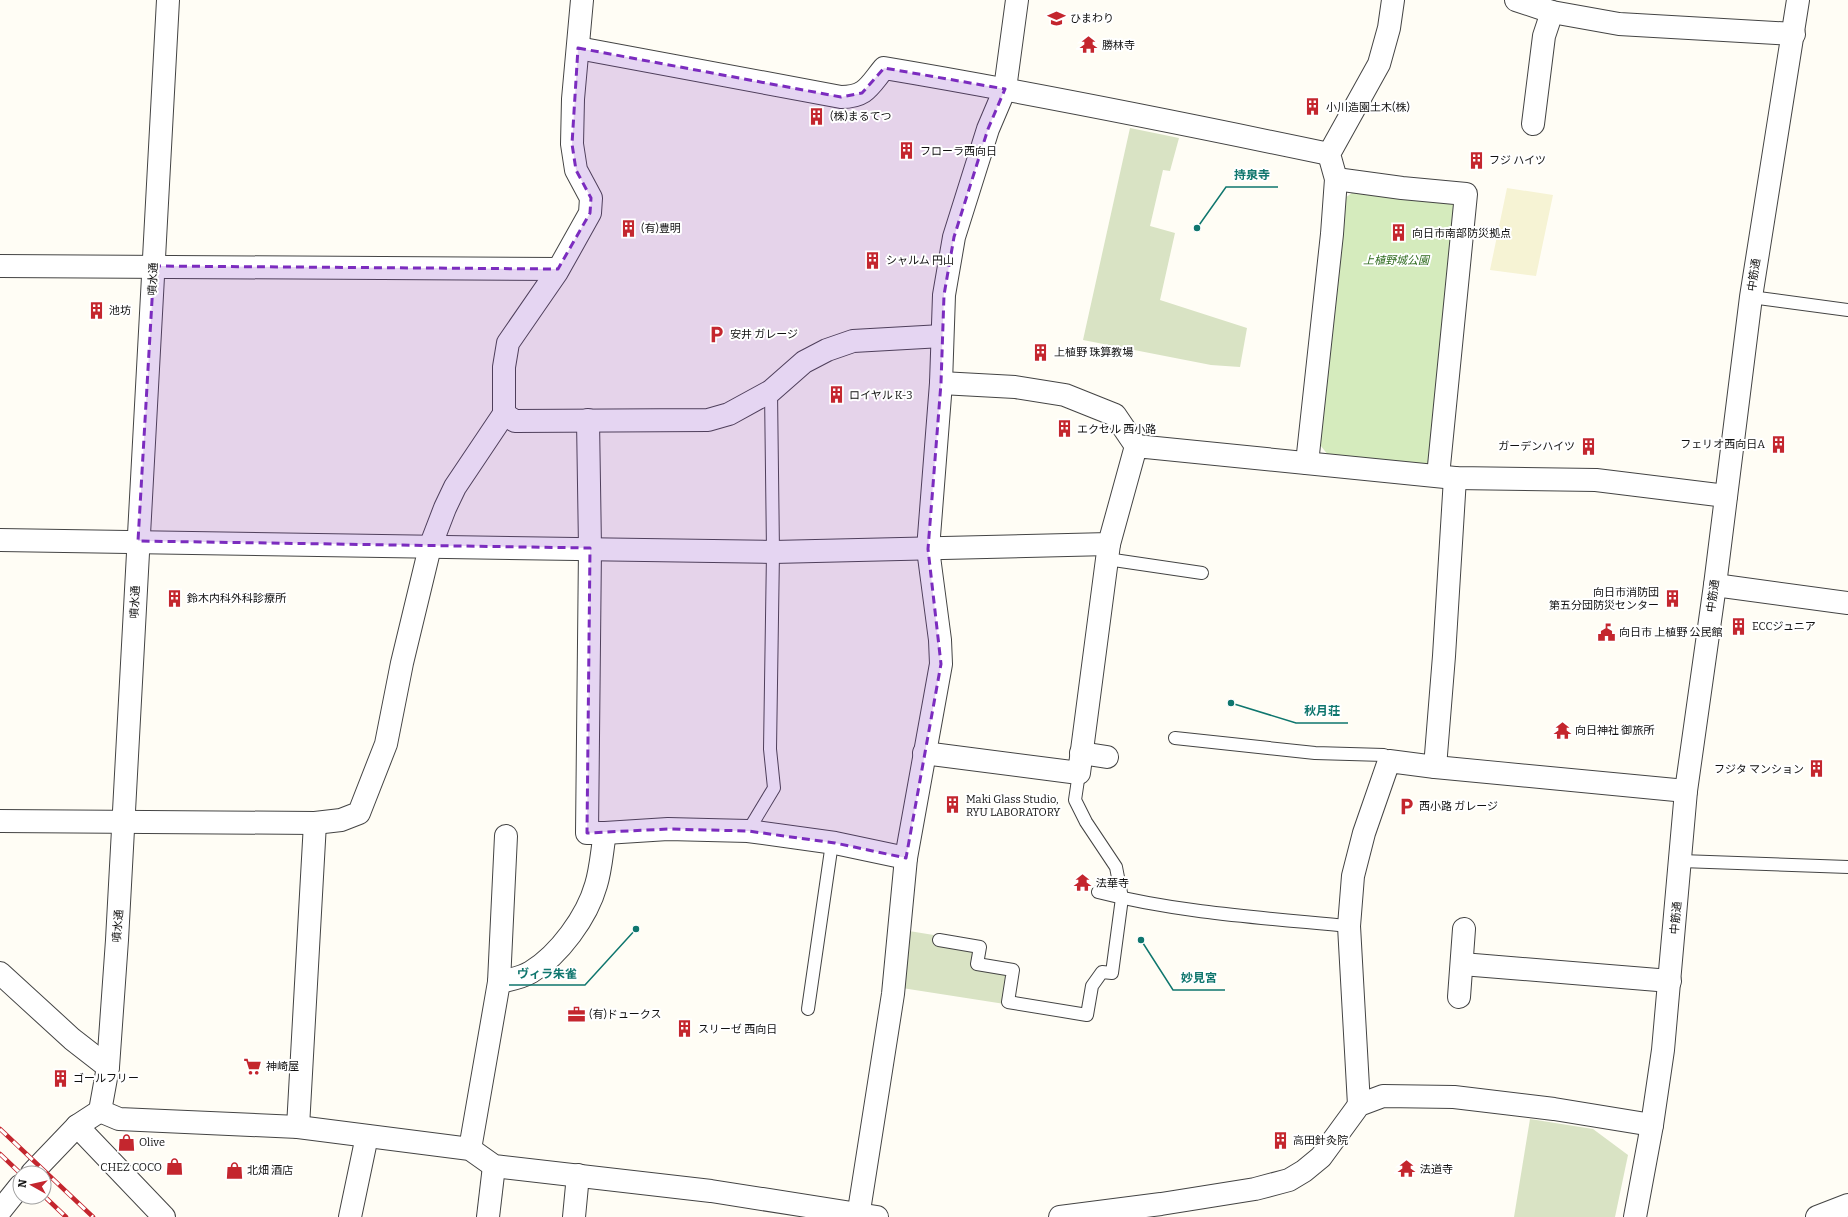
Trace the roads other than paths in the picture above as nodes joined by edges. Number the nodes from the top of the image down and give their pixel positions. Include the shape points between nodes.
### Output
1 (168, 0) edge
2 (582, 0) edge
3 (1017, 0) edge
4 (1393, 0) edge
5 (1516, 0) edge
6 (1798, 0) edge
7 (1552, 12) junction
8 (1794, 34) junction
9 (578, 48) junction
10 (1006, 89) junction
11 (1533, 124) dead end
12 (1329, 154) junction
13 (1336, 179) junction
14 (0, 266) edge
15 (154, 266) junction
16 (558, 269) junction
17 (1751, 297) junction
18 (1848, 310) edge
19 (942, 336) junction
20 (941, 383) junction
21 (771, 391) junction
22 (504, 414) junction
23 (588, 420) junction
24 (1136, 446) junction
25 (1307, 462) junction
26 (1447, 477) junction
27 (1726, 496) junction
28 (0, 540) edge
29 (138, 541) junction
30 (430, 547) junction
31 (590, 548) junction
32 (928, 549) junction
33 (1108, 551) junction
34 (773, 552) junction
35 (1202, 573) dead end
36 (1715, 585) junction
37 (1848, 604) edge
38 (1175, 738) dead end
39 (924, 753) junction
40 (1107, 757) dead end
41 (1389, 761) junction
42 (1080, 763) junction
43 (1435, 767) junction
44 (1686, 791) junction
45 (0, 821) edge
46 (124, 822) junction
47 (315, 823) junction
48 (748, 831) junction
49 (605, 833) junction
50 (506, 836) dead end
51 (832, 843) junction
52 (906, 858) junction
53 (1681, 860) junction
54 (1848, 867) edge
55 (1098, 892) dead end
56 (1122, 898) junction
57 (1349, 926) junction
58 (1464, 929) dead end
59 (939, 940) dead end
60 (1462, 964) junction
61 (0, 973) edge
62 (1670, 981) junction
63 (499, 982) junction
64 (1459, 998) dead end
65 (808, 1009) dead end
66 (108, 1067) junction
67 (1359, 1105) junction
68 (100, 1111) junction
69 (1652, 1124) junction
70 (77, 1126) junction
71 (298, 1127) junction
72 (367, 1136) junction
73 (470, 1149) junction
74 (40, 1165) edge
75 (494, 1166) junction
76 (578, 1175) junction
77 (12, 1196) edge
78 (1848, 1205) edge
79 (0, 1211) edge
80 (864, 1216) edge
81 (164, 1217) edge
82 (350, 1217) edge
83 (488, 1217) edge
84 (574, 1217) edge
85 (1060, 1217) edge
86 (1635, 1217) edge
87 (1817, 1217) edge

1 - 15 street, 噴水通
2 - 9 street
3 - 10 street
4 - 12 street via 1389,28 1379,64
5 - 7 street
6 - 8 street, 中筋通
7 - 8 street via 1619,24
7 - 11 street via 1544,36
8 - 17 street, 中筋通 via 1782,93
9 - 10 street via 841,97 854,97 862,93 884,68
9 - 16 street via 572,144 576,170 591,198 590,213
10 - 12 street
10 - 19 street via 988,129 954,237 944,295
12 - 13 street
13 - 25 street
13 - 26 street via 1466,194
14 - 15 street
15 - 16 street
15 - 29 street, 噴水通
16 - 22 street via 508,343 504,367
17 - 18 lane
17 - 27 street, 中筋通
19 - 20 street
19 - 21 street via 841,344 804,362
20 - 24 street via 1015,387 1065,395 1115,415
20 - 32 street
21 - 23 street via 729,414 708,420
21 - 34 lane
22 - 23 street via 515,421
22 - 30 street via 455,487 444,508
23 - 31 street
24 - 25 street
24 - 33 street
25 - 26 street
26 - 27 street via 1596,480
26 - 43 street via 1444,656
27 - 36 street, 中筋通
28 - 29 street
29 - 30 street
29 - 46 street, 噴水通
30 - 31 street
30 - 47 street via 402,663 386,744 359,813 341,820
31 - 34 street
31 - 49 street via 587,832
32 - 33 street
32 - 34 street
32 - 39 street via 941,664
33 - 35 lane
33 - 42 street
34 - 48 lane via 770,749 774,788
36 - 37 street
36 - 44 street, 中筋通
38 - 41 lane via 1315,753 1384,755
39 - 42 street
39 - 52 street
40 - 42 street
41 - 43 street
41 - 57 street via 1364,833 1353,876
42 - 56 lane via 1075,800 1086,822 1116,867
43 - 44 street
44 - 53 street, 中筋通
45 - 46 street
46 - 47 street
46 - 66 street, 噴水通
47 - 71 street
48 - 49 street via 668,829
48 - 51 street
49 - 63 street via 596,885 583,916 560,948 530,972
50 - 63 street
51 - 52 street
51 - 65 lane
52 - 80 street via 893,994
53 - 54 lane
53 - 62 street, 中筋通
55 - 56 lane
56 - 57 lane via 1214,912
56 - 59 lane via 1112,973 1102,972 1092,986 1087,1015 1008,1002 1013,970 977,964 980,947
57 - 67 street
58 - 60 street
60 - 62 street
60 - 64 street
61 - 66 street via 72,1039
62 - 69 street, 中筋通
63 - 73 street
66 - 68 street, 噴水通
67 - 69 street via 1383,1096 1454,1097
67 - 85 street via 1321,1157 1288,1180 1177,1201
68 - 70 street
68 - 71 street via 119,1119
69 - 86 street, 中筋通
70 - 74 street
70 - 81 street
71 - 72 street
72 - 73 street
72 - 82 street
73 - 75 street
75 - 76 street
75 - 83 street
76 - 80 street via 711,1191
76 - 84 street
77 - 79 street
78 - 87 street

